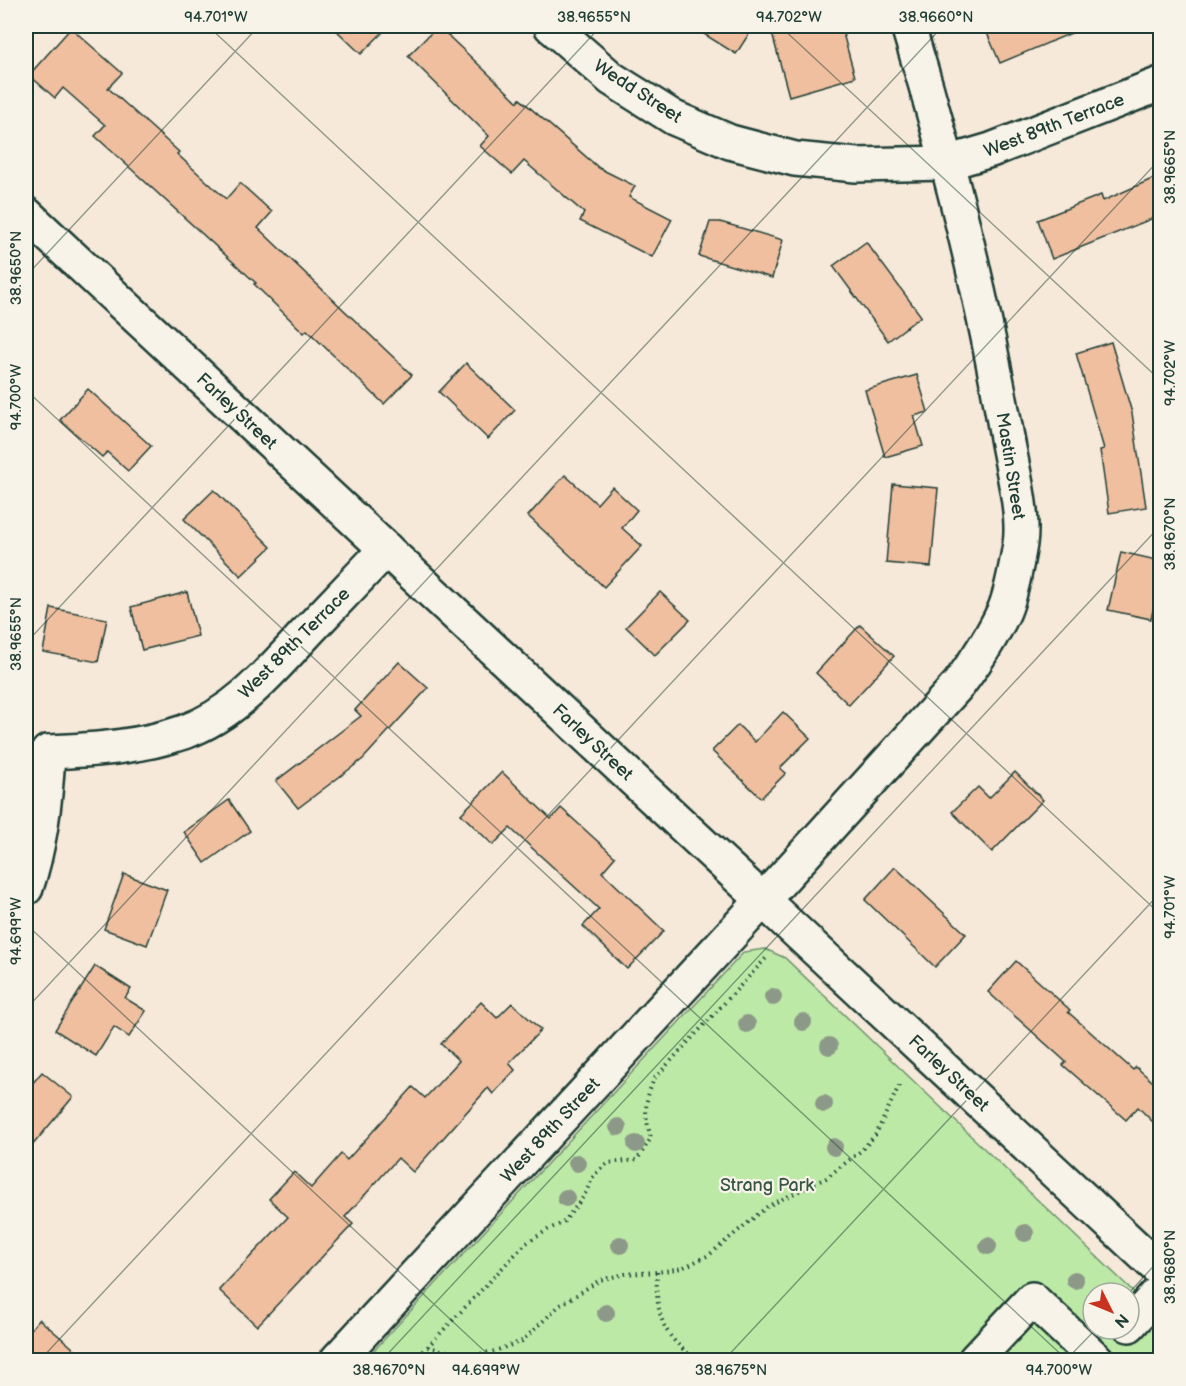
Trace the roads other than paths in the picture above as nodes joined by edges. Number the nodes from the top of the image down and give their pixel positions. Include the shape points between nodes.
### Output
1 (551, 26) edge
2 (908, 26) edge
3 (1161, 84) edge
4 (947, 163) junction
5 (26, 214) edge
6 (386, 549) junction
7 (37, 746) edge
8 (26, 888) edge
9 (763, 900) junction
10 (1161, 1270) edge
11 (1161, 1290) edge
12 (1141, 1312) edge
13 (1114, 1341) edge
14 (336, 1360) edge
15 (975, 1360) edge
16 (1096, 1360) edge

1 - 4 street, Wedd Street via 612,79 674,118 730,142 795,159 856,165
2 - 4 street, Mastin Street
3 - 4 street, West 89th Terrace via 991,150
4 - 9 street, Mastin Street via 994,367 1020,511 1021,542 1005,609 959,684
5 - 6 street, Farley Street
6 - 7 street, West 89th Terrace via 262,680 229,708 186,731 157,740 100,749
6 - 9 street, Farley Street
7 - 8 street, West 89th Terrace via 46,799
9 - 10 street, Farley Street
9 - 14 street, West 89th Street
11 - 12 street
13 - 16 street
15 - 16 street via 1032,1299

